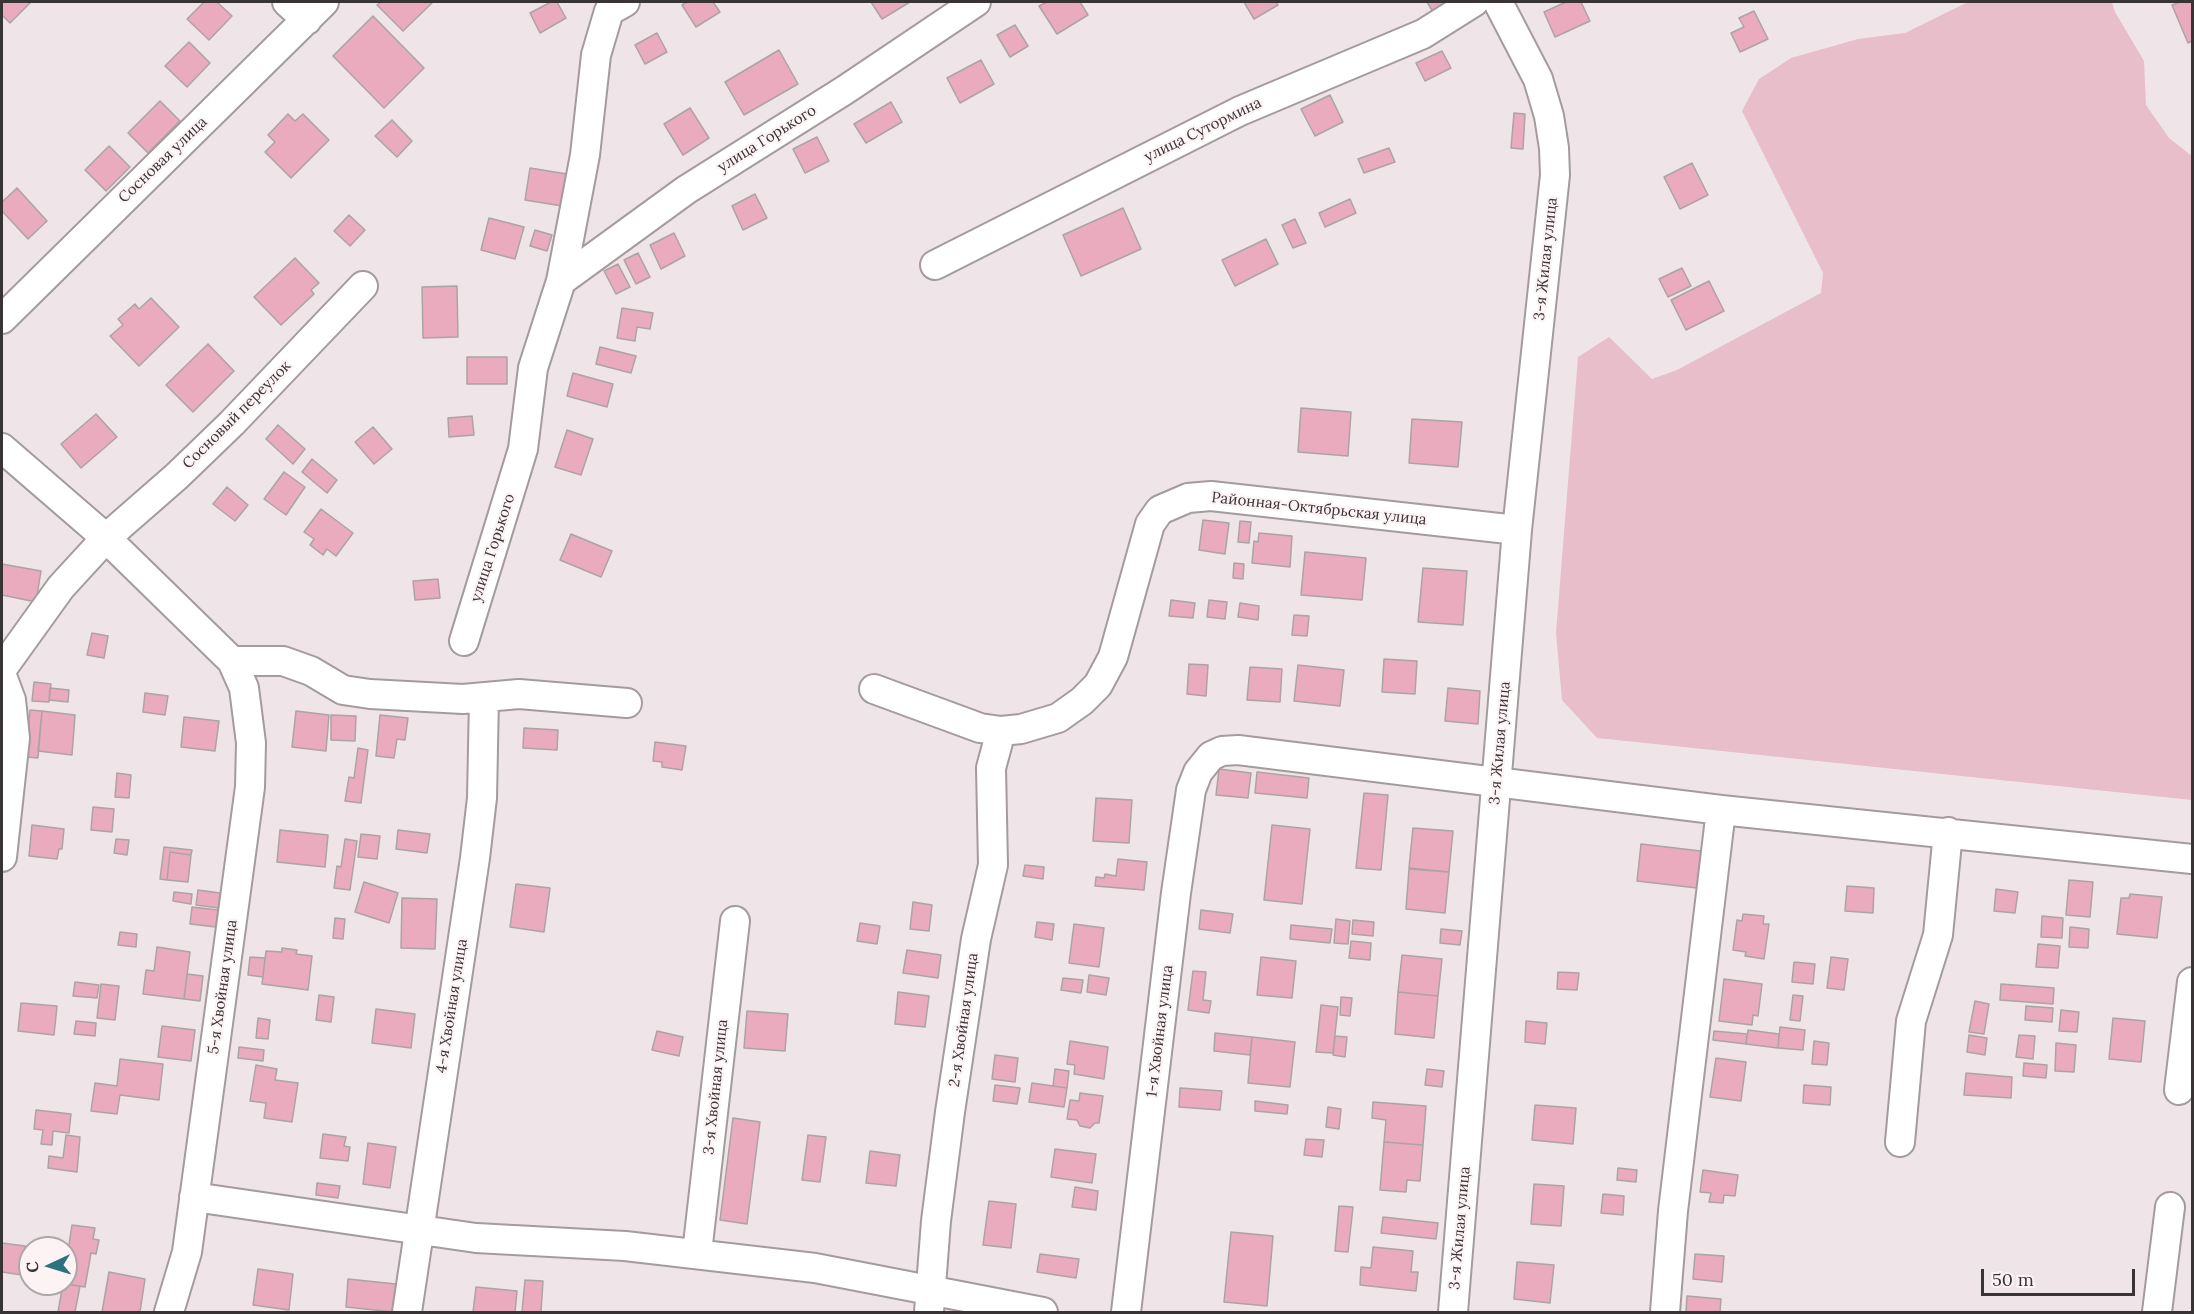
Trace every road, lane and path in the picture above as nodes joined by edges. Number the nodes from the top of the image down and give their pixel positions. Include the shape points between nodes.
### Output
1 (976, 2) edge
2 (1474, 2) edge
3 (1498, 2) edge
4 (617, 6) edge
5 (306, 8) edge
6 (935, 265) dead end
7 (561, 281) junction
8 (363, 286) dead end
9 (2, 319) edge
10 (2, 448) edge
11 (1517, 530) junction
12 (106, 538) junction
13 (464, 640) dead end
14 (232, 661) junction
15 (2, 669) edge
16 (2, 676) edge
17 (874, 689) dead end
18 (484, 698) junction
19 (627, 703) dead end
20 (1001, 731) junction
21 (1497, 784) junction
22 (1721, 810) junction
23 (1948, 832) junction
24 (2, 857) edge
25 (2193, 859) edge
26 (735, 921) dead end
27 (2193, 982) edge
28 (2179, 1090) dead end
29 (1900, 1142) dead end
30 (194, 1197) junction
31 (2170, 1207) dead end
32 (418, 1230) junction
33 (698, 1253) junction
34 (929, 1302) edge
35 (169, 1312) edge
36 (407, 1312) edge
37 (1043, 1312) edge
38 (1126, 1312) edge
39 (1453, 1312) edge
40 (1665, 1312) edge
41 (2157, 1312) edge

1 - 7 street, улица Горького via 687,190
2 - 6 street, улица Сутормина via 1423,34 1283,91
3 - 11 street, 3-я Жилая улица via 1538,79 1549,116 1555,175
4 - 7 street, улица Горького via 596,55 585,155
5 - 9 street, Сосновая улица
7 - 13 street, улица Горького via 533,368 516,478
8 - 12 street, Сосновый переулок via 177,477
10 - 12 street
11 - 20 street, Районная-Октябрьская улица via 1211,496 1171,503 1150,524 1113,657 1098,685 1058,718
11 - 21 street, 3-я Жилая улица
12 - 14 street
12 - 15 street, Сосновый переулок via 61,587
14 - 18 street via 283,661 311,671 343,690 370,694
14 - 30 street, 5-я Хвойная улица via 249,711 250,787
16 - 24 street via 11,700 15,738
17 - 20 street, Районная-Октябрьская улица via 961,723
18 - 19 street via 519,694
18 - 32 street, 4-я Хвойная улица via 482,798 475,858
20 - 34 street, 2-я Хвойная улица via 991,768 993,865 964,1018
21 - 22 street
21 - 38 street, 1-я Хвойная улица via 1238,750 1212,756 1198,772 1191,790 1176,893
21 - 39 street, 3-я Жилая улица
22 - 23 street
22 - 40 street via 1673,1211
23 - 25 street
23 - 29 street via 1938,935 1911,1021
26 - 33 street, 3-я Хвойная улица
27 - 28 street
30 - 32 street
30 - 35 street, 5-я Хвойная улица via 187,1252
31 - 41 street
32 - 33 street via 516,1242
32 - 36 street, 4-я Хвойная улица
33 - 34 street via 816,1268
34 - 37 street

